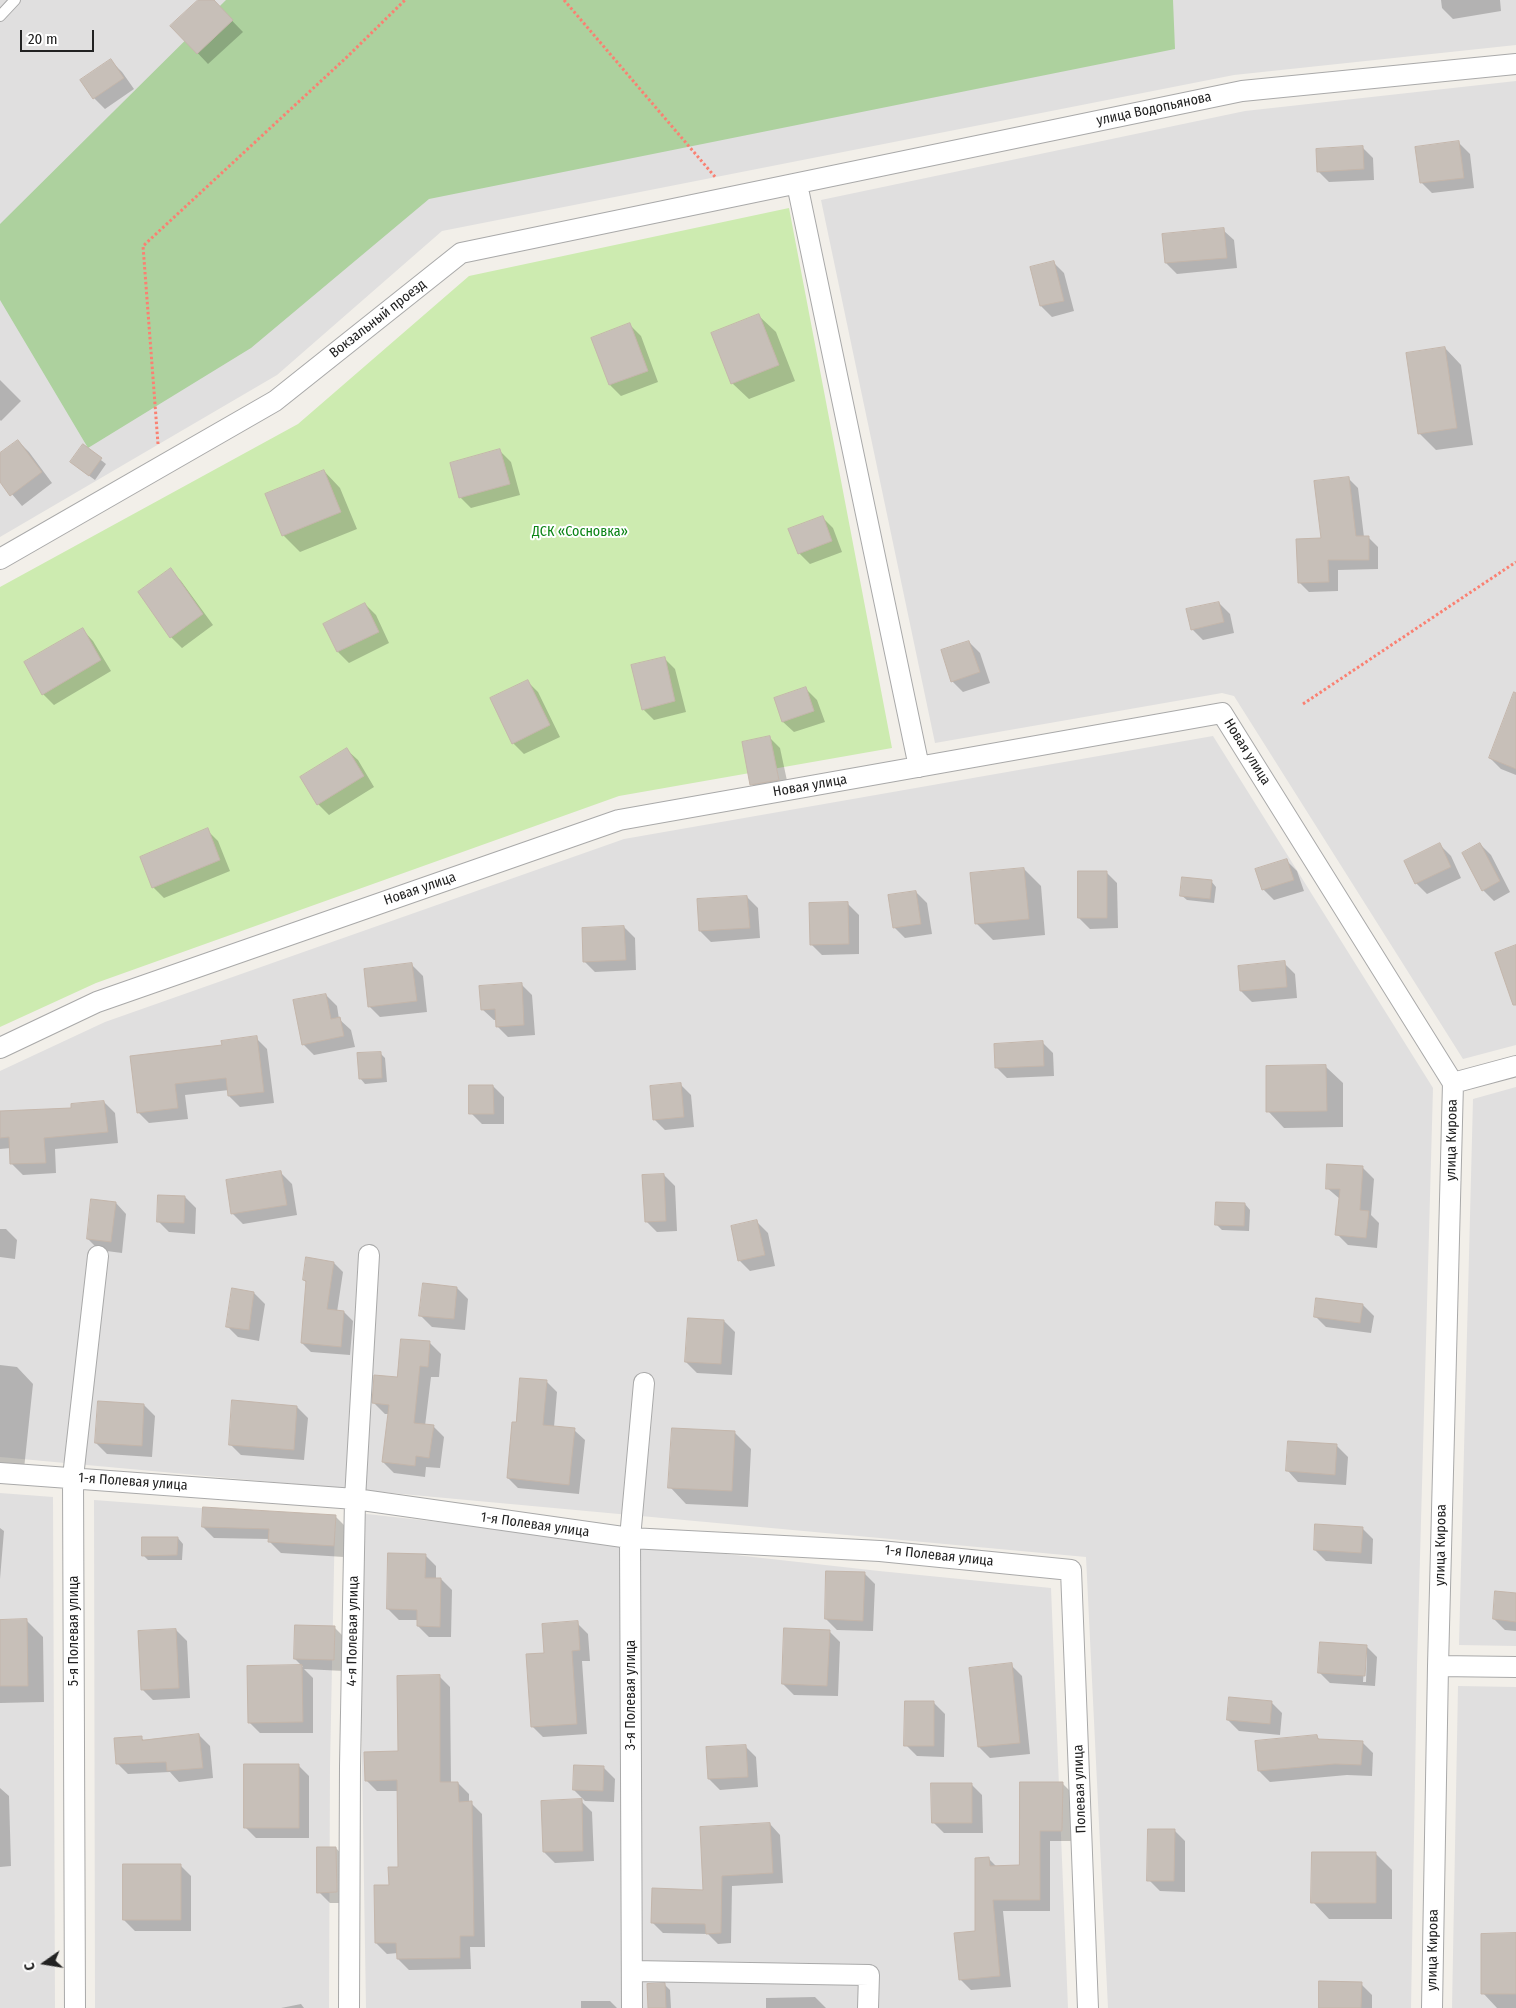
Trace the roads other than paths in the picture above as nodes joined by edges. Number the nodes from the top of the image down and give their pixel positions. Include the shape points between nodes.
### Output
1 (15, 0) edge
2 (0, 16) edge
3 (1516, 64) edge
4 (796, 184) junction
5 (0, 559) edge
6 (919, 766) junction
7 (0, 1048) edge
8 (1516, 1066) edge
9 (1453, 1083) junction
10 (368, 1255) dead end
11 (98, 1256) dead end
12 (644, 1383) dead end
13 (0, 1473) edge
14 (73, 1477) junction
15 (355, 1499) junction
16 (630, 1538) junction
17 (1071, 1570) joint
18 (1438, 1666) junction
19 (1516, 1666) edge
20 (632, 1971) junction
21 (75, 2008) edge
22 (349, 2008) edge
23 (632, 2008) edge
24 (868, 2008) edge
25 (1088, 2008) edge
26 (1432, 2008) edge

1 - 2 lane
3 - 4 street, улица Водопьянова via 1242,91
4 - 5 street, Вокзальный проезд via 461,254 275,401
4 - 6 street
6 - 7 street, Новая улица via 619,820 97,1002
6 - 9 street, Новая улица via 1222,713
8 - 9 street
9 - 18 street, улица Кирова
10 - 15 street, 4-я Полевая улица
11 - 14 street, 5-я Полевая улица
12 - 16 street, 3-я Полевая улица
13 - 14 street, 1-я Полевая улица
14 - 15 street, 1-я Полевая улица
14 - 21 street, 5-я Полевая улица
15 - 16 street, 1-я Полевая улица
15 - 22 street, 4-я Полевая улица
16 - 17 street, 1-я Полевая улица via 880,1551
16 - 20 street, 3-я Полевая улица
17 - 25 street, Полевая улица
18 - 19 street
18 - 26 street, улица Кирова
20 - 23 street, 3-я Полевая улица
20 - 24 street via 868,1975

